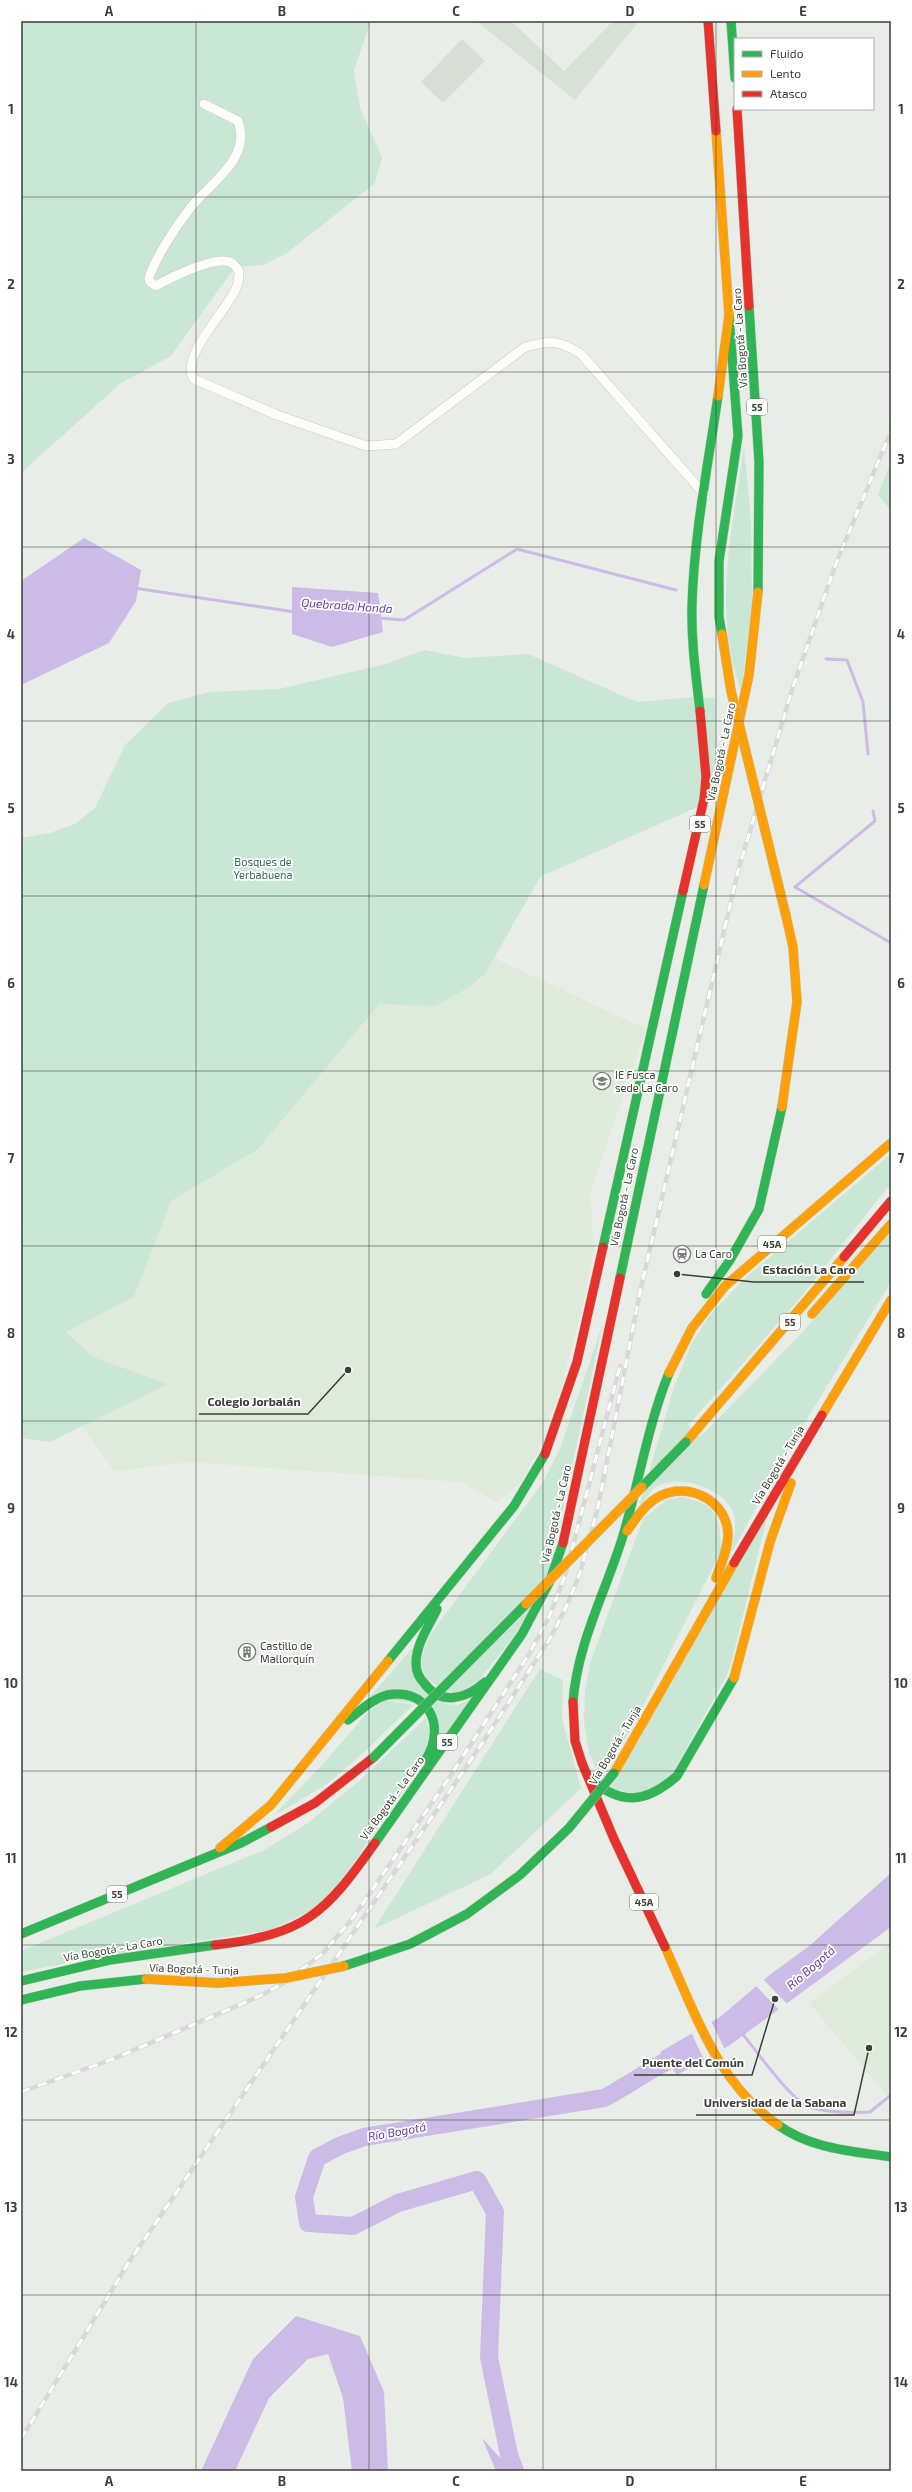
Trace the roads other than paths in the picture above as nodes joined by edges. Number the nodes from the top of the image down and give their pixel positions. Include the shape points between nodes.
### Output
1 (708, 21) edge
2 (731, 21) edge
3 (734, 64) edge
4 (204, 104) dead end
5 (737, 110) edge
6 (729, 315) junction
7 (705, 495) junction
8 (891, 1143) edge
9 (891, 1201) edge
10 (891, 1224) edge
11 (891, 1300) edge
12 (806, 1321) dead end
13 (680, 1348) junction
14 (769, 1360) dead end
15 (835, 1394) junction
16 (686, 1442) junction
17 (621, 1539) junction
18 (446, 1590) junction
19 (705, 1612) junction
20 (506, 1659) junction
21 (321, 1744) junction
22 (588, 1778) junction
23 (378, 1837) junction
24 (213, 1854) junction
25 (21, 1934) edge
26 (21, 1980) edge
27 (21, 2000) edge
28 (891, 2157) edge

1 - 6 main road, Vía Bogotá - La Caro / 55
2 - 3 main road
4 - 7 street via 238,121 241,137 237,153 227,170 191,207 149,278 156,286 190,269 223,260 234,264 239,271 237,287 199,344 192,364 191,373 194,379 277,415 366,446 396,444 525,347 544,342 563,343 581,354
5 - 20 main road, Vía Bogotá - La Caro / 55 via 759,462 758,592 749,675 560,1555 538,1609
6 - 7 main road, Vía Bogotá - La Caro / 55
6 - 13 main road, bridge via 738,436 719,561 719,610 731,691 793,948 797,1002 787,1084 771,1166 759,1208 730,1260 706,1294
7 - 18 main road, Vía Bogotá - La Caro / 55 via 692,605 693,644 705,762 704,799 586,1324 566,1400 544,1459 514,1506
8 - 13 main road, 45A via 740,1271 708,1304
9 - 16 main road, 55 via 801,1310
10 - 12 main road, 55
11 - 15 main road, Vía Bogotá - Tunja
13 - 17 main road, 45A via 662,1396
14 - 16 main road, 55
15 - 19 main road, Vía Bogotá - Tunja
15 - 22 main road via 780,1509 733,1680 688,1759 666,1787 653,1795 638,1799 611,1796
16 - 24 main road, 55, bridge via 374,1757 315,1803 241,1843
17 - 19 main road via 636,1519 661,1495 676,1490 707,1497 716,1505 727,1526 728,1539
17 - 22 main road, 45A via 576,1678 573,1720 579,1754
18 - 20 main road via 417,1654 417,1672 433,1694 444,1698 457,1698 472,1693
18 - 21 main road, Vía Bogotá - La Caro / 55
19 - 27 main road, Vía Bogotá - Tunja, bridge via 614,1773 566,1834 527,1870 478,1907 410,1944 338,1969 262,1982 216,1984 146,1979 80,1986
20 - 23 main road, Vía Bogotá - La Caro / 55
21 - 23 main road via 379,1698 400,1695 412,1698 429,1710 435,1722 433,1747
21 - 24 main road, Vía Bogotá - La Caro / 55 via 271,1804
22 - 28 main road, 45A via 700,2025 720,2066 738,2093 789,2134 826,2147
23 - 26 main road, Vía Bogotá - La Caro / 55 via 344,1887 326,1906 312,1918 281,1933 243,1942 130,1956
24 - 25 main road, 55

